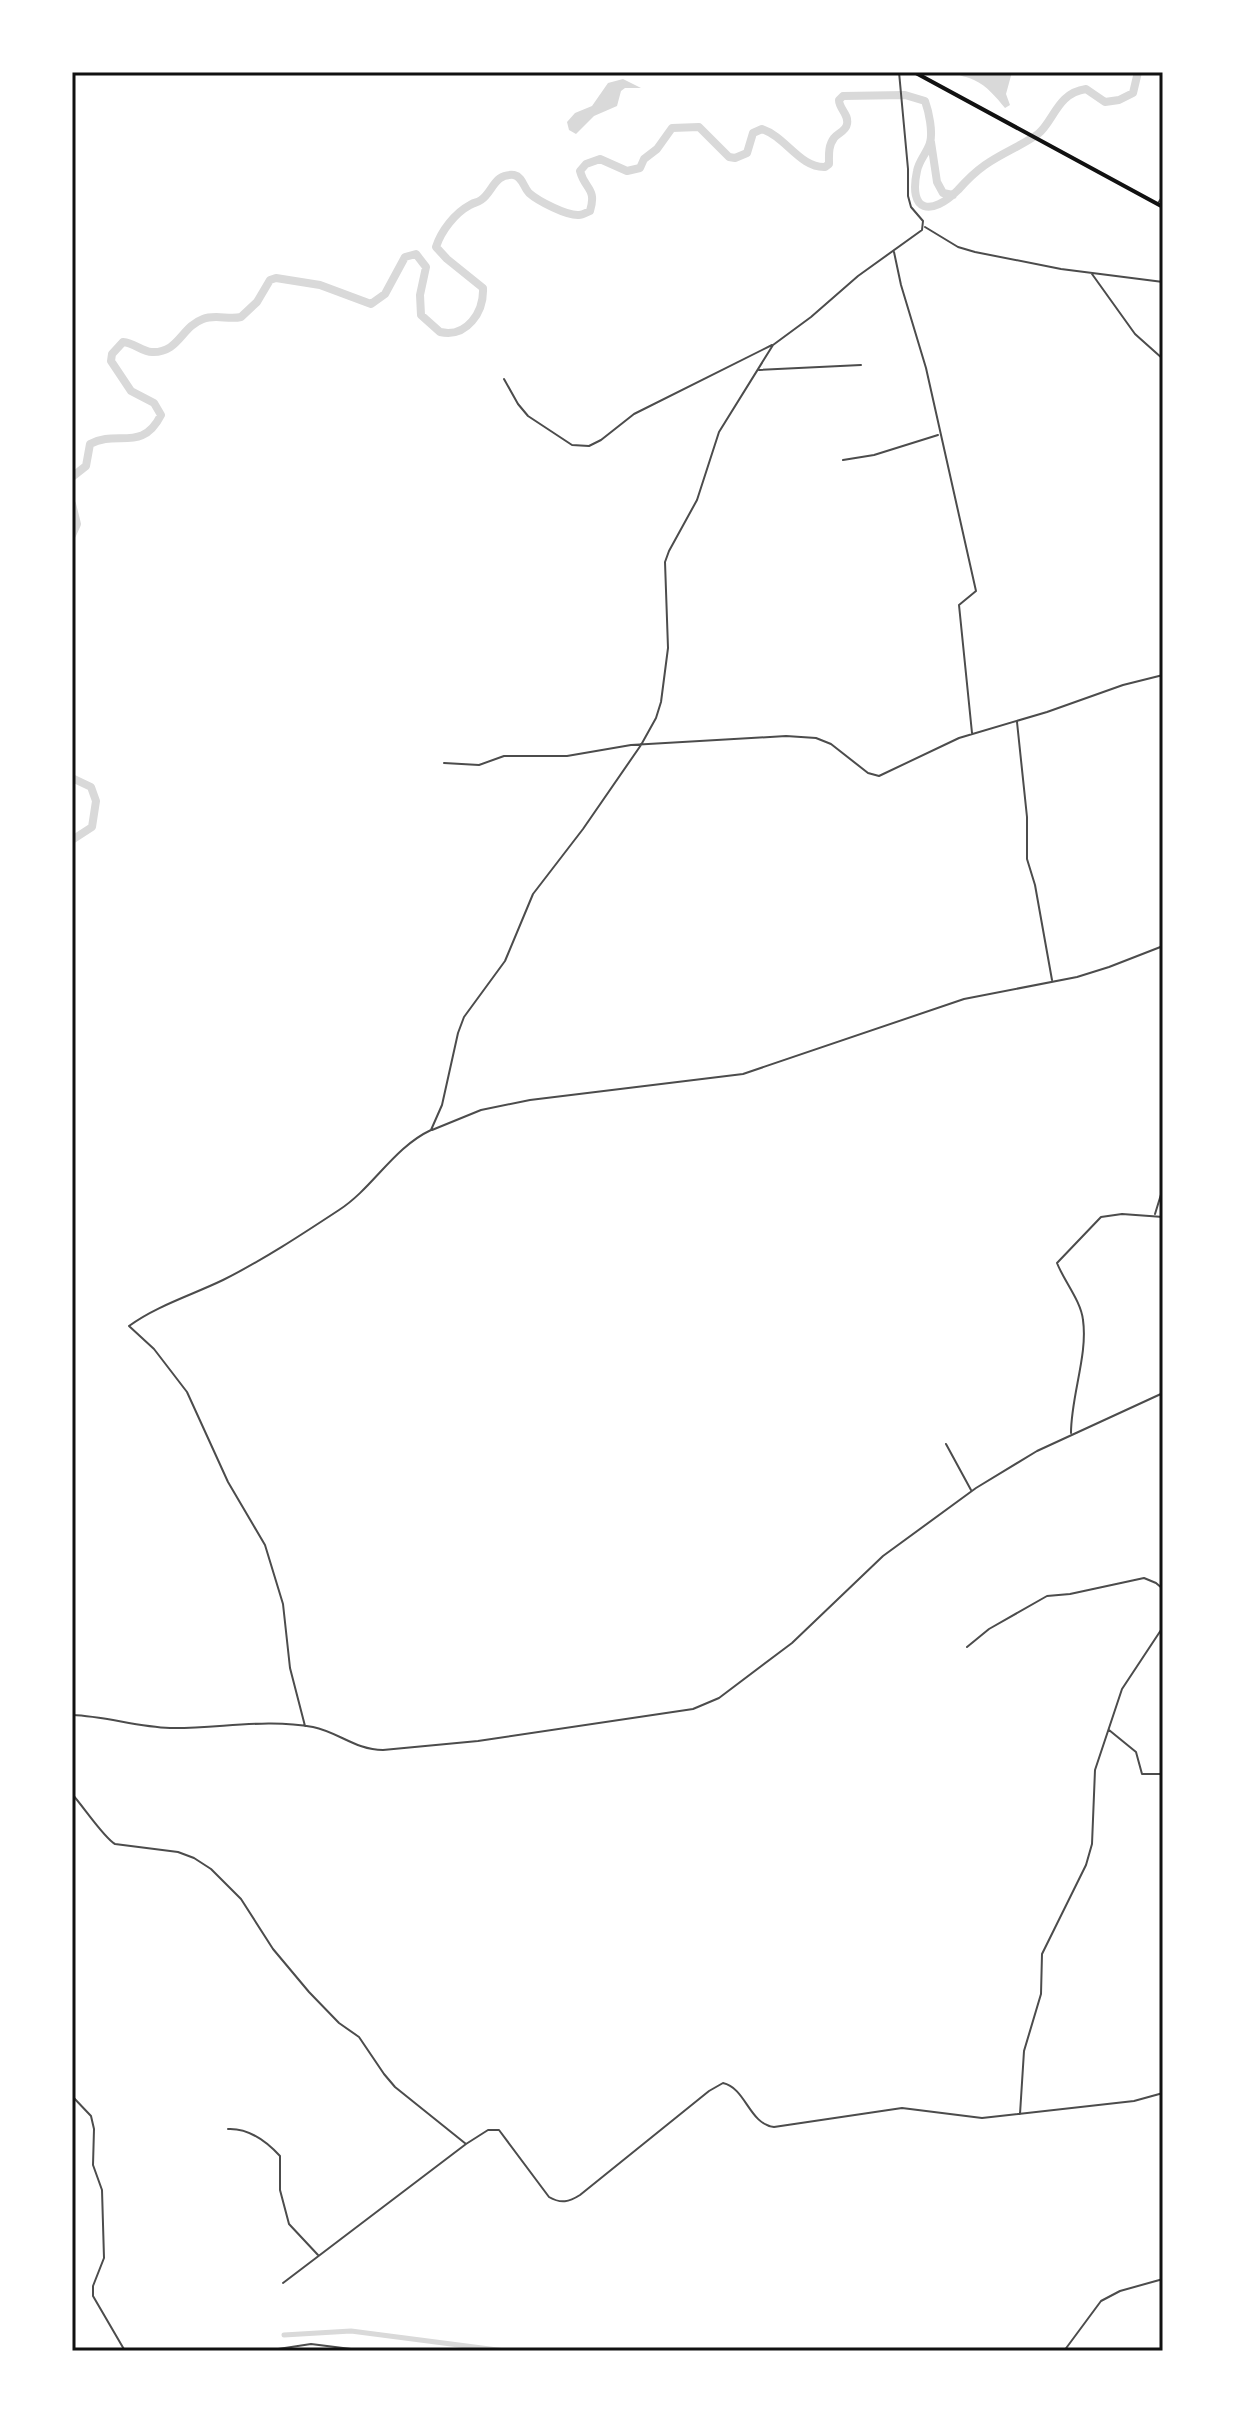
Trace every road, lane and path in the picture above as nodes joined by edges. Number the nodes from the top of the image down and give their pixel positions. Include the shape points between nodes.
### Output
1 (899, 72) edge
2 (914, 72) edge
3 (1163, 196) edge
4 (1160, 206) edge
5 (924, 226) junction
6 (894, 252) dead end
7 (1091, 273) junction
8 (1163, 282) edge
9 (773, 345) junction
10 (1163, 359) edge
11 (861, 365) dead end
12 (757, 371) junction
13 (504, 379) dead end
14 (939, 435) junction
15 (843, 460) dead end
16 (1163, 675) edge
17 (1017, 720) junction
18 (973, 734) junction
19 (641, 745) junction
20 (444, 763) dead end
21 (1163, 946) edge
22 (1052, 981) junction
23 (431, 1130) junction
24 (1163, 1188) edge
25 (1162, 1196) edge
26 (1154, 1215) junction
27 (1163, 1217) edge
28 (1163, 1393) edge
29 (1071, 1435) junction
30 (946, 1444) dead end
31 (971, 1491) junction
32 (1163, 1589) edge
33 (1163, 1627) edge
34 (967, 1647) dead end
35 (72, 1715) edge
36 (305, 1726) junction
37 (1109, 1730) junction
38 (1163, 1774) edge
39 (72, 1794) edge
40 (1163, 2093) edge
41 (72, 2096) edge
42 (1020, 2114) junction
43 (228, 2129) dead end
44 (466, 2144) junction
45 (318, 2256) junction
46 (1163, 2279) edge
47 (283, 2283) dead end
48 (125, 2351) edge
49 (265, 2351) edge
50 (367, 2351) edge
51 (1064, 2351) edge

1 - 5 street via 909,203
2 - 4 highway
3 - 4 street
5 - 7 street via 975,252
5 - 9 street
6 - 14 street
7 - 8 street
7 - 10 street via 1135,334
9 - 12 street
9 - 13 street via 634,414 589,446 572,445 528,416
11 - 12 street
12 - 19 street via 719,432 697,500 669,551 664,575 669,632 665,681
14 - 15 street
14 - 18 street via 976,591 959,605
16 - 17 street
17 - 18 street
17 - 22 street via 1027,859
18 - 19 street via 874,776 816,738
19 - 20 street via 567,756 504,756 479,765
19 - 23 street via 533,894 505,961 464,1017
21 - 22 street
22 - 23 street via 964,999 743,1074 530,1100 481,1110
23 - 36 street via 337,1212 247,1267 129,1326 187,1392 228,1482 265,1545 283,1604 290,1668
24 - 25 street
25 - 26 street
26 - 27 street
26 - 29 street via 1101,1217 1057,1263 1083,1318
28 - 29 street
29 - 31 street
30 - 31 street
31 - 36 street via 883,1556 792,1643 704,1705 478,1741 383,1750
32 - 34 street via 1140,1578 1047,1596
33 - 37 street via 1122,1689
35 - 36 street via 166,1728
37 - 38 street via 1136,1752 1142,1774
37 - 42 street via 1095,1770 1086,1865 1042,1954 1041,1994 1024,2051
39 - 44 street via 108,1840 178,1852 226,1882 273,1949 339,2023 359,2037 395,2087
40 - 42 street
41 - 48 street via 91,2116 93,2165 102,2190 104,2258 93,2296
42 - 44 street via 982,2118 902,2108 767,2126 734,2088 723,2083 580,2195 563,2202 549,2197 499,2130 488,2130
43 - 45 street via 268,2143 280,2156 280,2190 289,2224
44 - 45 street
45 - 47 street
46 - 51 street via 1101,2301
49 - 50 street via 311,2344

